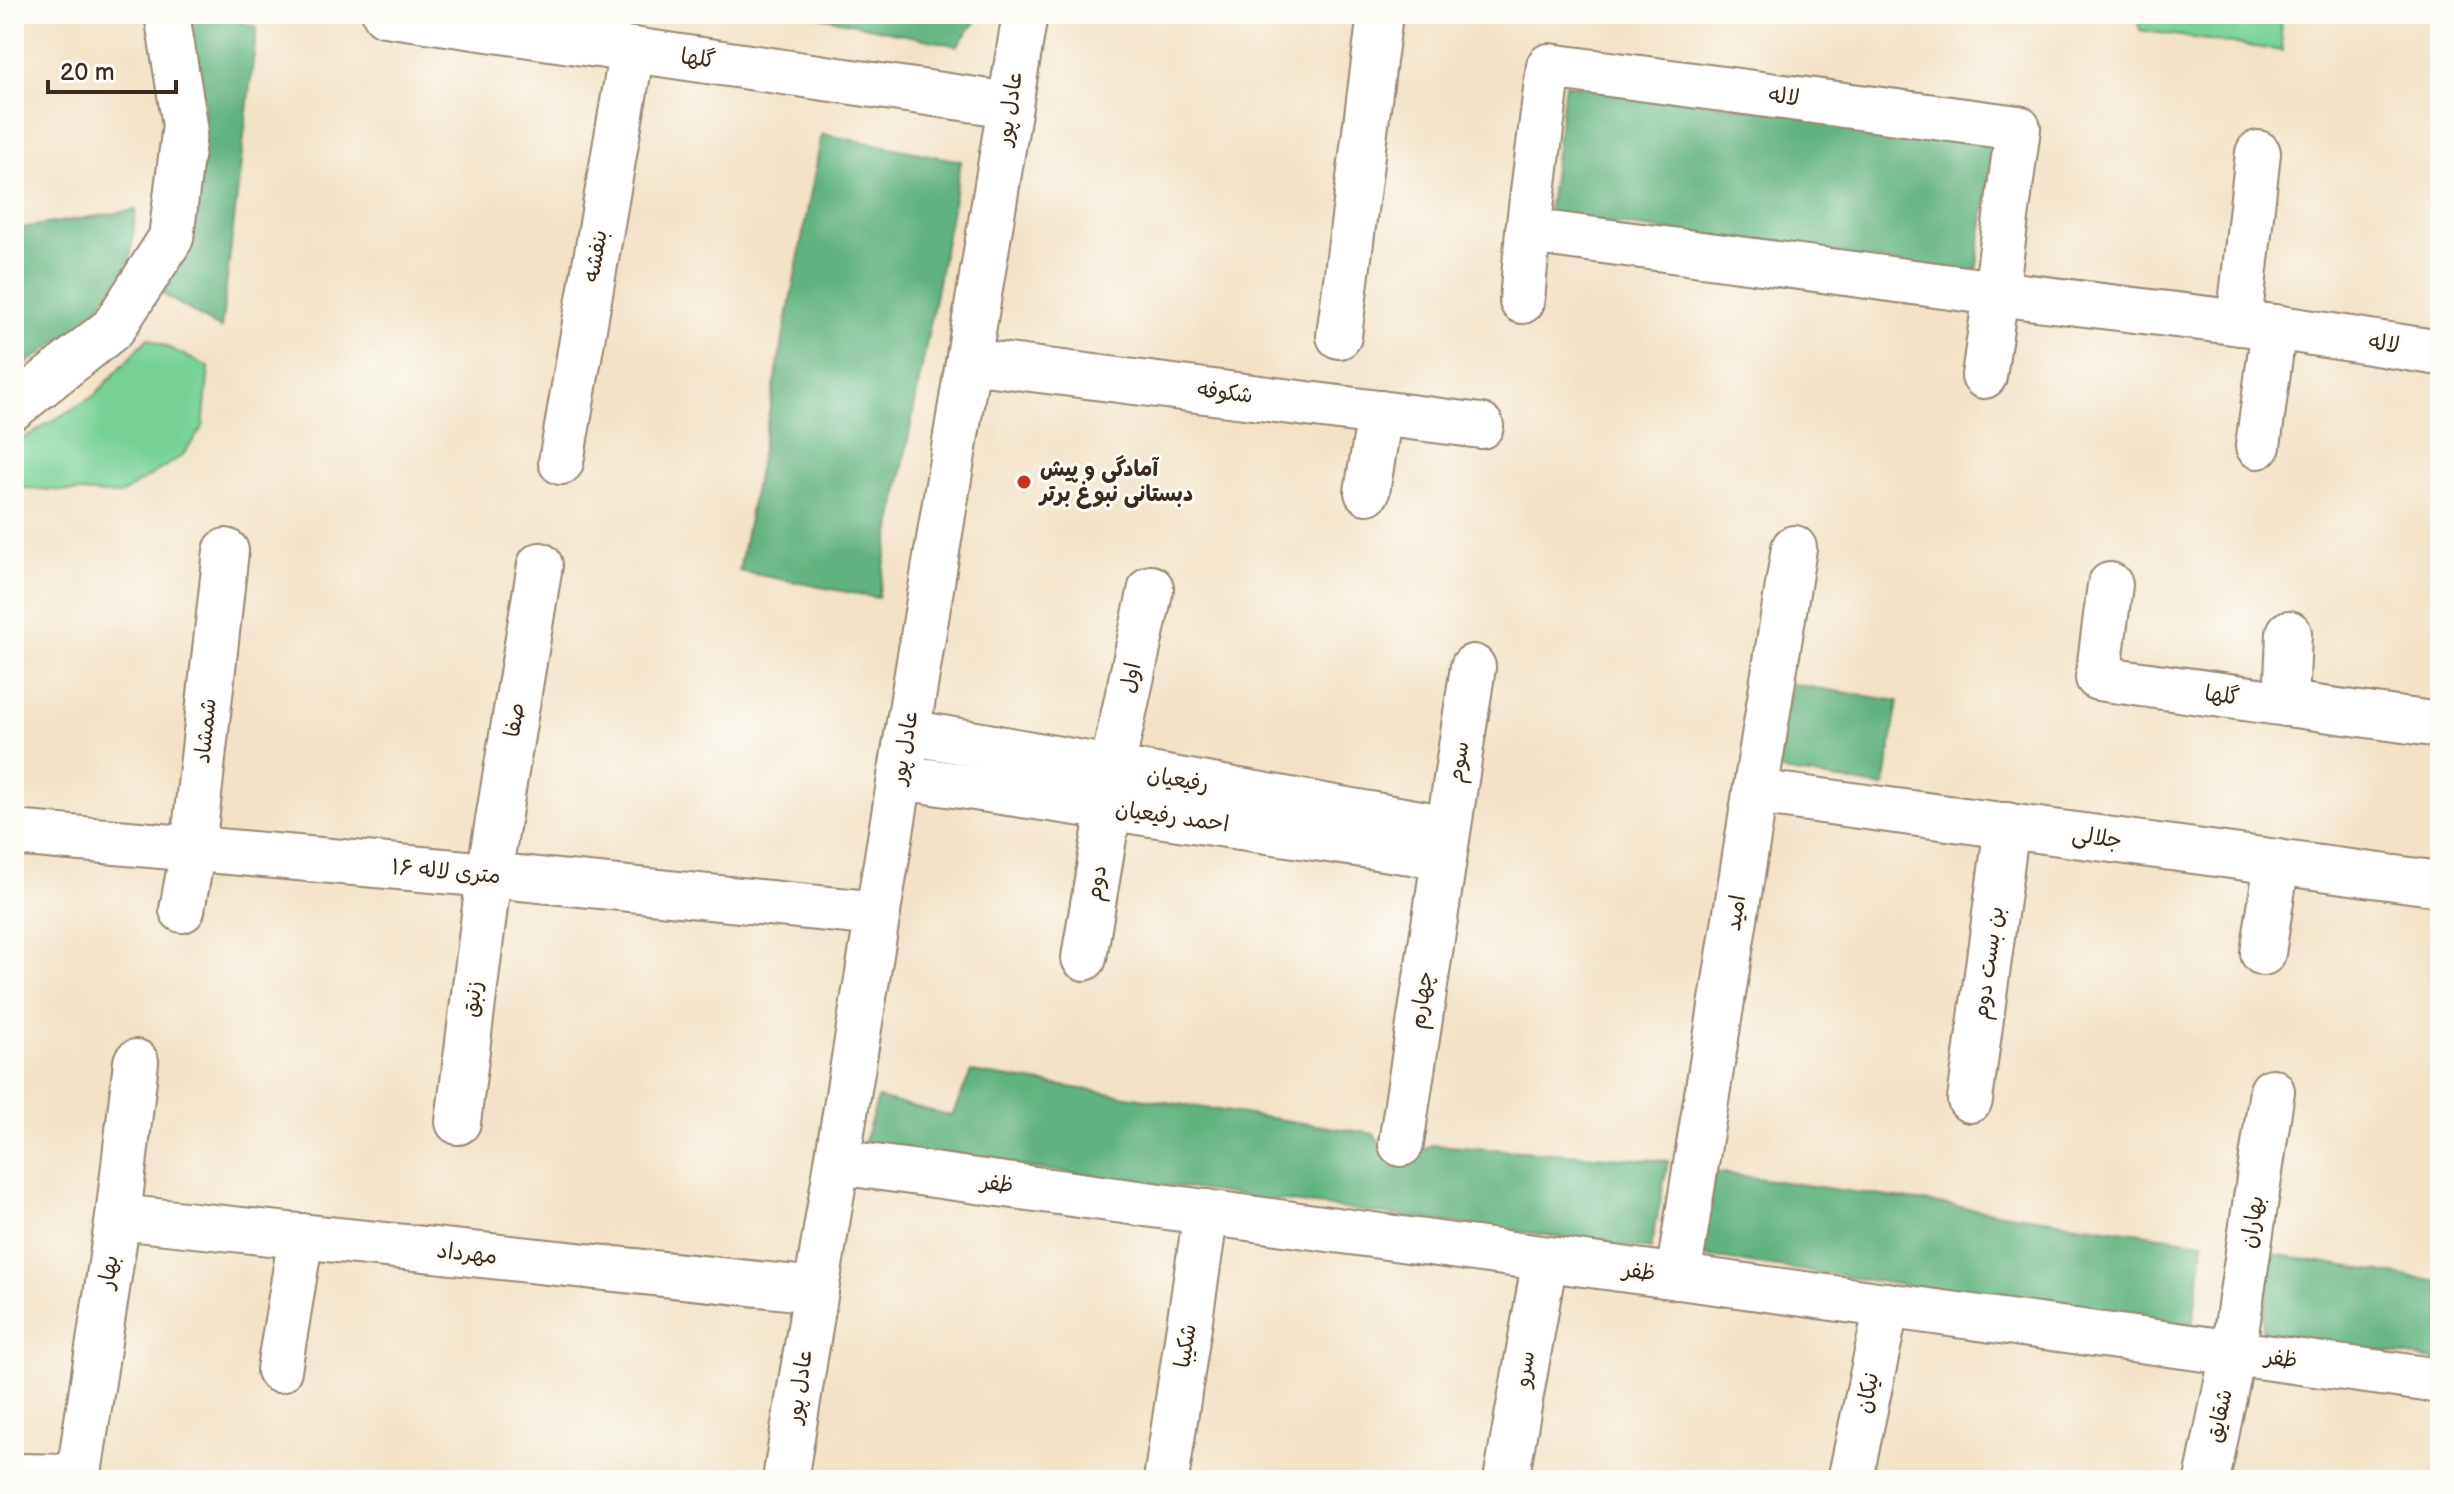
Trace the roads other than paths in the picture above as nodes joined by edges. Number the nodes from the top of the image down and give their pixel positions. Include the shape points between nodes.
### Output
1 (167, 14) edge
2 (385, 14) edge
3 (1025, 14) edge
4 (1380, 14) edge
5 (592, 29) edge
6 (632, 50) junction
7 (1010, 105) junction
8 (2258, 153) dead end
9 (1528, 231) junction
10 (1996, 293) junction
11 (1522, 301) dead end
12 (2257, 325) junction
13 (1339, 336) dead end
14 (2440, 353) edge
15 (969, 361) junction
16 (1984, 376) dead end
17 (14, 407) edge
18 (1380, 413) junction
19 (1481, 426) dead end
20 (2258, 446) dead end
21 (561, 462) dead end
22 (1367, 492) dead end
23 (1794, 548) dead end
24 (226, 551) dead end
25 (540, 565) dead end
26 (2110, 585) dead end
27 (1151, 588) dead end
28 (2289, 633) dead end
29 (1473, 667) dead end
30 (2286, 704) junction
31 (2440, 725) edge
32 (908, 732) junction
33 (900, 777) junction
34 (1110, 788) junction
35 (1755, 792) junction
36 (2007, 825) junction
37 (14, 833) edge
38 (1446, 843) junction
39 (193, 849) junction
40 (2277, 862) junction
41 (489, 875) junction
42 (2440, 884) edge
43 (182, 910) dead end
44 (878, 914) junction
45 (2263, 953) dead end
46 (1084, 958) dead end
47 (136, 1062) dead end
48 (2272, 1091) dead end
49 (1970, 1100) dead end
50 (458, 1122) dead end
51 (1401, 1144) dead end
52 (838, 1162) junction
53 (1206, 1212) junction
54 (118, 1217) junction
55 (301, 1236) junction
56 (1545, 1259) junction
57 (1678, 1277) junction
58 (816, 1290) junction
59 (1887, 1305) junction
60 (2233, 1353) junction
61 (279, 1370) dead end
62 (2440, 1381) edge
63 (14, 1476) edge
64 (78, 1478) edge
65 (785, 1480) edge
66 (1166, 1480) edge
67 (1506, 1480) edge
68 (1850, 1480) edge
69 (2207, 1480) edge

1 - 17 street via 185,125 171,238 113,328
2 - 5 street, گلها
3 - 7 street, عادل پور
4 - 13 street
5 - 6 street, گلها
6 - 7 street, گلها
6 - 21 street, بنفشه
7 - 15 street, عادل پور
8 - 12 street
9 - 10 street, لاله
9 - 10 street, لاله via 1549,66 2018,128
9 - 11 street, لاله
10 - 12 street, لاله
10 - 16 street, لاله
12 - 14 street, لاله
12 - 20 street
15 - 18 street, شکوفه
15 - 32 street, عادل پور
18 - 19 street, شکوفه
18 - 22 street
23 - 35 street, امید
24 - 39 street, شمشاد
25 - 41 street, صفا
26 - 30 street, گلها via 2098,678
27 - 34 street, اول
28 - 30 street
29 - 38 street, سوم
30 - 31 street, گلها
32 - 33 street, عادل پور
32 - 34 street
33 - 34 street, احمد رفیعیان
33 - 44 street, عادل پور
34 - 38 street, احمد رفیعیان
34 - 46 street, دوم
35 - 36 street, جلالی
35 - 57 street, امید
36 - 40 street, جلالی
36 - 49 street, بن بست دوم
37 - 39 street, ۱۶ متری لاله
38 - 51 street, چهارم
39 - 41 street, ۱۶ متری لاله
39 - 43 street, شمشاد
40 - 42 street, جلالی
40 - 45 street
41 - 44 street, ۱۶ متری لاله
41 - 50 street, زنبق
44 - 52 street, عادل پور
47 - 54 street, بهار
48 - 60 street, بهاران
52 - 53 street, ظفر
52 - 58 street, عادل پور
53 - 56 street, ظفر
53 - 66 street, شکیبا
54 - 55 street, مهرداد
54 - 64 street, بهار
55 - 58 street, مهرداد
55 - 61 street
56 - 57 street, ظفر
56 - 67 street, سرو
57 - 59 street, ظفر
58 - 65 street, عادل پور
59 - 60 street, ظفر
59 - 68 street, نیکان
60 - 62 street, ظفر
60 - 69 street, شقایق
63 - 64 street

